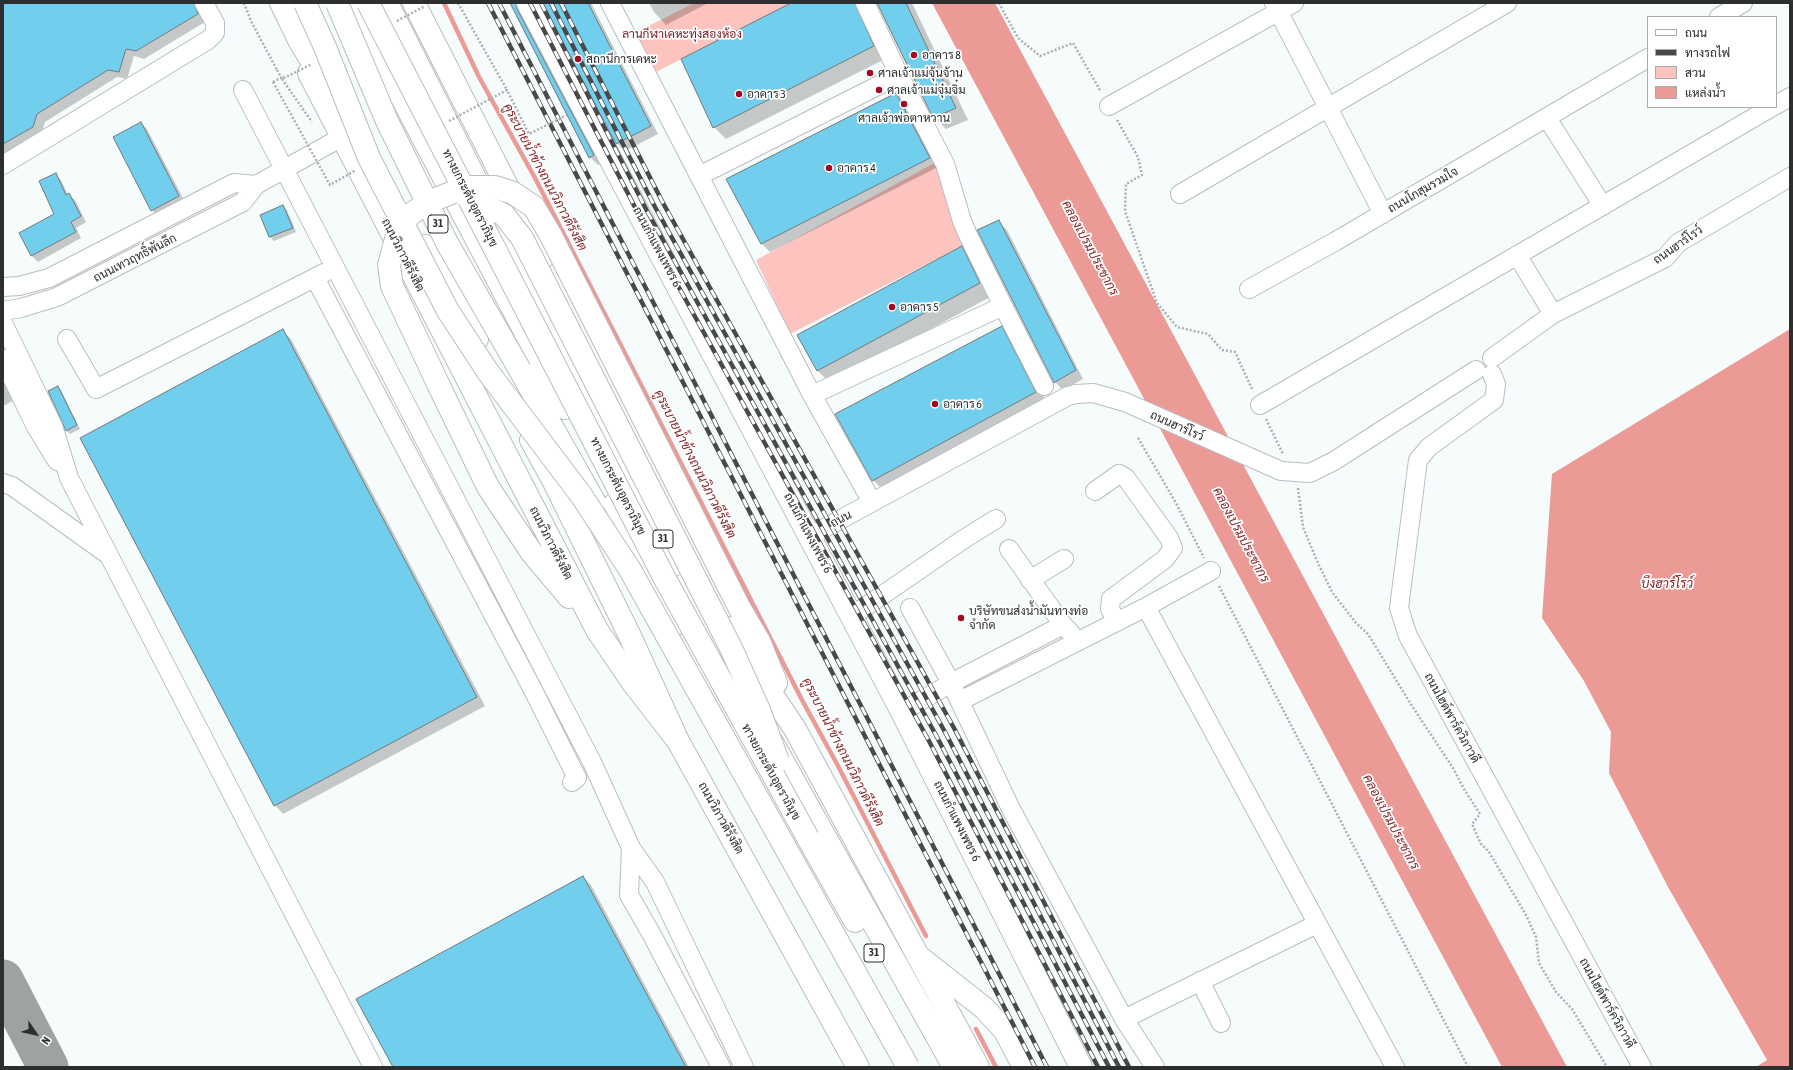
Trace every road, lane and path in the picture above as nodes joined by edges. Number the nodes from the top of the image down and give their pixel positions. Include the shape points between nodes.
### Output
1 (204, 3) edge
2 (244, 3) edge
3 (272, 3) edge
4 (281, 3) edge
5 (305, 3) edge
6 (337, 3) edge
7 (352, 3) edge
8 (368, 3) edge
9 (387, 3) edge
10 (414, 3) edge
11 (458, 3) edge
12 (528, 3) edge
13 (610, 3) edge
14 (864, 3) edge
15 (999, 3) edge
16 (1294, 3) edge
17 (1507, 3) edge
18 (1743, 3) edge
19 (1276, 8) edge
20 (1721, 16) edge
21 (1647, 59) edge
22 (899, 75) junction
23 (283, 78) junction
24 (243, 90) dead end
25 (507, 90) dead end
26 (1790, 97) edge
27 (1777, 104) edge
28 (1109, 106) junction
29 (1328, 108) junction
30 (1770, 108) edge
31 (1546, 118) junction
32 (312, 122) dead end
33 (342, 137) junction
34 (3, 165) edge
35 (284, 169) junction
36 (699, 176) junction
37 (1790, 178) edge
38 (256, 185) junction
39 (330, 185) dead end
40 (452, 192) junction
41 (1180, 194) dead end
42 (1603, 206) junction
43 (1383, 214) junction
44 (1523, 252) junction
45 (336, 267) junction
46 (315, 278) junction
47 (3, 287) edge
48 (1249, 290) dead end
49 (1002, 306) junction
50 (3, 311) edge
51 (1558, 311) junction
52 (3, 323) edge
53 (67, 339) dead end
54 (3, 360) edge
55 (1487, 367) junction
56 (1044, 386) dead end
57 (812, 395) junction
58 (1260, 405) junction
59 (1138, 438) dead end
60 (1286, 461) dead end
61 (69, 478) junction
62 (3, 483) edge
63 (1298, 486) dead end
64 (1095, 491) dead end
65 (872, 502) junction
66 (996, 519) dead end
67 (810, 536) junction
68 (1009, 549) dead end
69 (110, 556) junction
70 (1064, 559) dead end
71 (629, 568) junction
72 (1211, 571) junction
73 (1030, 580) junction
74 (1146, 607) junction
75 (910, 608) dead end
76 (852, 616) junction
77 (1117, 622) junction
78 (1063, 625) junction
79 (597, 630) junction
80 (1076, 643) junction
81 (549, 680) junction
82 (951, 683) junction
83 (532, 688) junction
84 (960, 701) junction
85 (902, 712) junction
86 (795, 729) junction
87 (678, 740) junction
88 (572, 782) dead end
89 (808, 838) junction
90 (631, 848) junction
91 (1317, 924) junction
92 (918, 956) junction
93 (1200, 981) junction
94 (1124, 1019) junction
95 (1221, 1024) dead end
96 (373, 1067) edge
97 (721, 1067) edge
98 (744, 1067) edge
99 (858, 1067) edge
100 (898, 1067) edge
101 (908, 1067) edge
102 (940, 1067) edge
103 (954, 1067) edge
104 (978, 1067) edge
105 (1024, 1067) edge
106 (1081, 1067) edge
107 (1155, 1067) edge
108 (1395, 1067) edge
109 (1468, 1067) edge
110 (1607, 1067) edge
111 (1642, 1067) edge

1 - 34 street via 215,23 215,32 208,40
2 - 23 path, bridge via 251,21
3 - 33 main road, ถนนวิภาวดีรังสิต
4 - 87 main road via 300,42 424,243 549,473
5 - 71 main road, ทางยกระดับอุตราภิมุข, bridge via 369,158 448,311 488,372 580,495
6 - 71 main road, ทางยกระดับอุตราภิมุข / 31, bridge via 387,121 447,243 578,471
7 - 100 main road, 31 via 619,511 770,840
8 - 89 main road, ทางยกระดับอุตราภิมุข / 31, bridge via 665,579
9 - 103 main road, 31 via 520,270 742,689
10 - 86 main road, 31 via 745,654
11 - 25 path
12 - 67 main road, ถนนกำแพงเพชร 6
13 - 36 street
14 - 22 street
15 - 28 path via 1018,38 1040,56 1073,43
16 - 19 street
17 - 29 street
18 - 20 street
19 - 28 street
19 - 29 street, ถนนโกสุมรวมใจ
21 - 31 street, ถนนโกสุมรวมใจ
22 - 36 street
22 - 49 street via 945,164 962,221
23 - 32 path
23 - 39 path, bridge via 273,82
24 - 35 street
26 - 27 street
28 - 58 path via 1138,157 1142,175 1126,184 1125,211 1157,303 1177,327 1208,334 1222,350 1235,352
29 - 41 street
29 - 43 street, ถนนโกสุมรวมใจ
30 - 42 street
31 - 42 street
31 - 43 street, ถนนโกสุมรวมใจ
33 - 35 street, ถนนเทวฤทธิ์พันลึก
33 - 79 main road, ถนนวิภาวดีรังสิต
35 - 38 street, ถนนเทวฤทธิ์พันลึก
35 - 45 street
36 - 57 street
37 - 51 street, ถนนฮาร์โรว์ via 1678,243 1664,258
38 - 47 street, ถนนเทวฤทธิ์พันลึก via 234,183 49,278 19,286
38 - 50 street, ถนนเทวฤทธิ์พันลึก via 244,202 85,284 57,297
40 - 79 main road, bridge via 409,215 396,239 389,265 392,286 488,487 532,553
40 - 86 main road, bridge via 466,187 495,187 513,193 534,207 554,241 739,607 759,641
40 - 89 main road, bridge via 471,197 504,215 522,238 731,648 759,710
42 - 44 street
43 - 48 street
44 - 51 street
44 - 58 street
45 - 46 street
45 - 81 street
46 - 53 street via 96,389
46 - 83 street
49 - 56 street
49 - 57 street
51 - 55 street, ถนนฮาร์โรว์
52 - 61 street via 53,426
54 - 61 street via 36,427
55 - 65 street, ถนนฮาร์โรว์, bridge via 1334,461 1310,473 1281,471 1125,402 1093,393 1076,394
55 - 111 street, ถนนไฮด์พาร์ควิภาวดี via 1496,384 1494,400 1429,447 1418,460 1399,608 1408,636
57 - 65 street
58 - 60 path
59 - 72 path via 1176,503
61 - 69 street
62 - 69 street via 12,486
63 - 110 path via 1303,527 1332,592 1368,634 1480,814 1472,824 1481,844 1489,852 1528,920 1536,937 1539,962 1556,992 1572,1009
64 - 77 street via 1119,474 1126,478 1169,538 1173,548 1165,559 1111,599 1110,609
65 - 67 street, ถนน
66 - 76 street
67 - 76 main road, ถนนกำแพงเพชร 6
68 - 73 street
69 - 96 street
70 - 73 street
71 - 101 main road, ทางยกระดับอุตราภิมุข / 31, bridge
72 - 74 street
72 - 109 path
73 - 78 street
74 - 77 street
74 - 91 street
75 - 82 street
76 - 85 main road, ถนนกำแพงเพชร 6
77 - 80 street
78 - 80 street
78 - 82 street
79 - 87 main road, ถนนวิภาวดีรังสิต via 632,684
80 - 84 street
81 - 83 street
81 - 90 street via 592,762
82 - 84 street
82 - 85 street
83 - 88 street via 577,778
84 - 94 street via 1011,809
85 - 106 main road, ถนนกำแพงเพชร 6
86 - 92 main road, 31
87 - 99 main road, ถนนวิภาวดีรังสิต
89 - 102 main road, ทางยกระดับอุตราภิมุข / 31
90 - 97 street via 628,895 652,935
90 - 98 street via 655,882
91 - 93 street
91 - 108 street
92 - 104 main road, 31
92 - 105 main road via 984,1008 1005,1031
93 - 94 street
93 - 95 street
94 - 107 street

